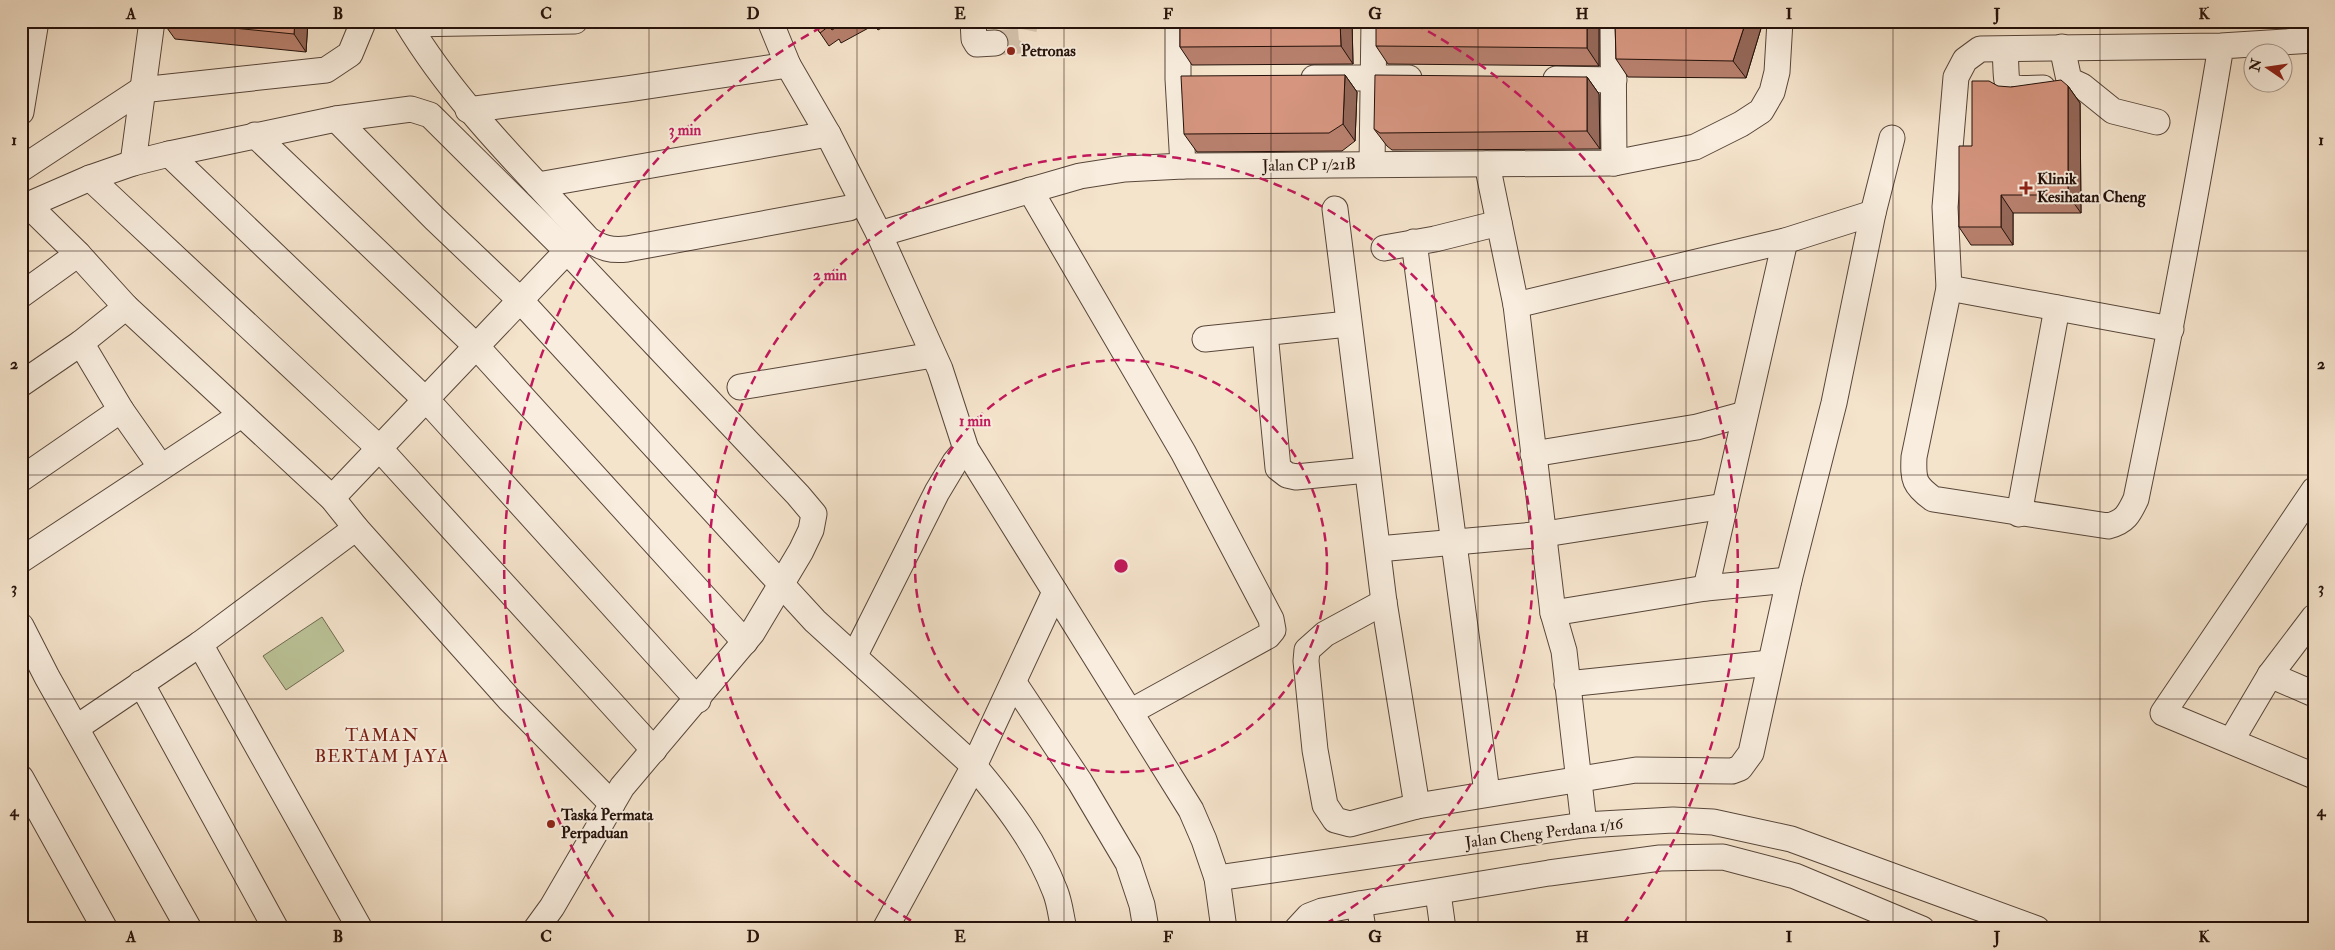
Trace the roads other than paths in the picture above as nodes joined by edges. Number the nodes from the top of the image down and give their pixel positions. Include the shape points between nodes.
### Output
1 (36, 21) edge
2 (152, 21) edge
3 (361, 21) edge
4 (575, 21) edge
5 (770, 21) edge
6 (973, 21) edge
7 (1178, 21) edge
8 (1374, 21) edge
9 (1613, 21) edge
10 (407, 22) edge
11 (1780, 22) edge
12 (2314, 40) edge
13 (995, 44) tunnel mouth
14 (2221, 46) junction
15 (2062, 47) junction
16 (2005, 50) junction
17 (788, 65) junction
18 (1295, 78) edge
19 (1374, 78) junction
20 (1431, 78) edge
21 (1537, 79) edge
22 (1614, 80) junction
23 (2072, 82) junction
24 (141, 90) junction
25 (468, 110) junction
26 (21, 112) edge
27 (336, 119) junction
28 (2157, 122) dead end
29 (255, 134) junction
30 (828, 134) junction
31 (1892, 138) dead end
32 (169, 154) junction
33 (133, 163) junction
34 (1614, 163) junction
35 (1372, 164) junction
36 (1487, 164) junction
37 (1183, 166) junction
38 (21, 169) edge
39 (90, 178) junction
40 (538, 185) junction
41 (1030, 190) junction
42 (24, 206) edge
43 (848, 208) dead end
44 (1335, 209) dead end
45 (1873, 213) junction
46 (1499, 223) junction
47 (879, 234) junction
48 (1414, 242) junction
49 (1785, 242) junction
50 (1384, 248) dead end
51 (566, 251) junction
52 (78, 254) junction
53 (1950, 288) junction
54 (21, 295) edge
55 (520, 300) junction
56 (1516, 305) junction
57 (126, 307) junction
58 (2057, 308) junction
59 (1348, 324) junction
60 (2171, 329) junction
61 (1264, 333) junction
62 (1205, 339) dead end
63 (81, 343) junction
64 (476, 346) junction
65 (933, 355) junction
66 (21, 384) edge
67 (740, 387) dead end
68 (425, 400) junction
69 (121, 410) junction
70 (1745, 414) junction
71 (241, 415) junction
72 (379, 448) junction
73 (966, 449) junction
74 (1533, 454) junction
75 (162, 468) junction
76 (1367, 470) junction
77 (21, 479) edge
78 (2314, 490) edge
79 (332, 498) junction
80 (1725, 506) junction
81 (2019, 514) junction
82 (2305, 522) edge
83 (356, 528) junction
84 (1545, 534) junction
85 (1454, 542) junction
86 (1378, 549) junction
87 (21, 560) edge
88 (1790, 580) junction
89 (782, 586) junction
90 (1706, 588) junction
91 (1055, 592) junction
92 (1384, 602) junction
93 (1553, 612) junction
94 (2314, 617) edge
95 (21, 626) edge
96 (745, 642) junction
97 (200, 644) junction
98 (855, 655) junction
99 (1770, 663) junction
100 (2270, 675) junction
101 (141, 683) junction
102 (1014, 683) junction
103 (1567, 684) junction
104 (2314, 694) edge
105 (698, 700) junction
106 (1130, 712) junction
107 (76, 728) junction
108 (2231, 741) junction
109 (654, 750) junction
110 (974, 766) junction
111 (2314, 776) edge
112 (21, 778) edge
113 (1578, 778) junction
114 (1487, 793) junction
115 (612, 804) junction
116 (1416, 806) junction
117 (1584, 825) junction
118 (1217, 878) junction
119 (1438, 893) junction
120 (1359, 904) junction
121 (2027, 927) edge
122 (105, 929) edge
123 (190, 929) edge
124 (276, 929) edge
125 (360, 929) edge
126 (536, 929) edge
127 (885, 929) edge
128 (1064, 929) edge
129 (1146, 929) edge
130 (1224, 929) edge
131 (1296, 929) edge
132 (1363, 929) edge
133 (1443, 929) edge
134 (1922, 929) edge

1 - 26 street
2 - 24 street
3 - 24 street via 350,54 326,70
4 - 10 street
5 - 17 street
6 - 13 street via 974,39 978,44
7 - 37 street via 1188,79
8 - 19 street
9 - 22 street
10 - 25 street
11 - 34 street, Jalan CP 1/21B via 1777,72 1772,92 1760,111 1695,147
12 - 14 street
14 - 15 street
14 - 60 street
15 - 16 street
15 - 23 street via 2066,75
16 - 23 street via 2010,88 2051,87
16 - 53 street via 1980,49 1965,60 1956,77 1945,207
17 - 25 street
17 - 30 street
18 - 19 street
19 - 20 street
19 - 35 street
21 - 22 street
22 - 34 street
23 - 28 street via 2113,110
24 - 33 street
24 - 38 street
25 - 40 street
27 - 29 street
27 - 51 street via 411,109 430,115
27 - 55 street
29 - 32 street
29 - 64 street
30 - 40 street
30 - 47 street
31 - 45 street
32 - 33 street
32 - 68 street
33 - 39 street
34 - 36 street, Jalan CP 1/21B
35 - 36 street, Jalan CP 1/21B
35 - 37 street, Jalan CP 1/21B
36 - 46 street
37 - 41 street, Jalan CP 1/21B via 1125,169 1080,176
39 - 42 street
39 - 72 street
40 - 43 street via 588,239 614,251
41 - 47 street, Jalan CP 1/21B
41 - 106 street via 1183,452 1271,619 1273,630 1268,636
42 - 52 street
44 - 59 street
45 - 49 street
45 - 88 street via 1834,404
46 - 48 street
46 - 56 street
47 - 65 street
48 - 50 street
48 - 85 street
49 - 56 street
49 - 70 street
51 - 55 street
51 - 89 street via 814,514 811,530
52 - 54 street
52 - 57 street
53 - 58 street
53 - 81 street via 1914,457 1913,476 1919,489 1933,499
55 - 64 street
55 - 89 street
56 - 74 street
57 - 63 street
57 - 71 street
58 - 60 street
58 - 81 street
59 - 61 street
59 - 76 street
60 - 81 street via 2136,499 2128,516 2119,524 2108,526
61 - 62 street
61 - 76 street via 1278,468 1296,477
63 - 66 street
63 - 69 street
64 - 68 street
64 - 96 street
65 - 67 street
65 - 73 street
68 - 72 street
68 - 105 street
69 - 75 street
69 - 77 street
70 - 74 street via 1697,427
70 - 80 street
71 - 75 street
71 - 79 street
72 - 79 street
72 - 109 street
73 - 91 street
73 - 98 street via 937,492
74 - 84 street
75 - 87 street
76 - 86 street
78 - 82 street
79 - 83 street
80 - 84 street
80 - 90 street
82 - 108 street via 2162,713
83 - 97 street
83 - 115 street via 509,699
84 - 85 street
84 - 93 street
85 - 86 street
85 - 114 street
86 - 92 street
88 - 90 street
88 - 99 street
89 - 96 street
89 - 98 street via 815,621
90 - 93 street
91 - 102 street
91 - 106 street
92 - 116 street
92 - 116 street via 1325,634 1307,650 1315,750 1325,806 1335,820 1350,824
93 - 103 street via 1564,651
94 - 100 street
95 - 107 street
96 - 105 street
97 - 101 street
97 - 125 street
98 - 110 street
99 - 103 street
99 - 113 street via 1751,754 1740,768 1724,771 1636,770
100 - 104 street
100 - 108 street
101 - 107 street
101 - 124 street
102 - 110 street
102 - 129 street via 1128,862
103 - 113 street
105 - 109 street
106 - 118 street via 1191,810
107 - 123 street
108 - 111 street
109 - 115 street via 622,787
110 - 127 street
110 - 128 street via 1037,850 1056,893
112 - 122 street
113 - 114 street
113 - 117 street
114 - 116 street
115 - 126 street
117 - 118 street, Jalan Cheng Perdana 1/16
117 - 121 street, Jalan Cheng Perdana 1/16 via 1673,820 1713,822 1750,829 1791,839
118 - 130 street
119 - 120 street
119 - 133 street
119 - 134 street via 1660,858 1723,856 1795,876
120 - 131 street via 1308,916
120 - 132 street

